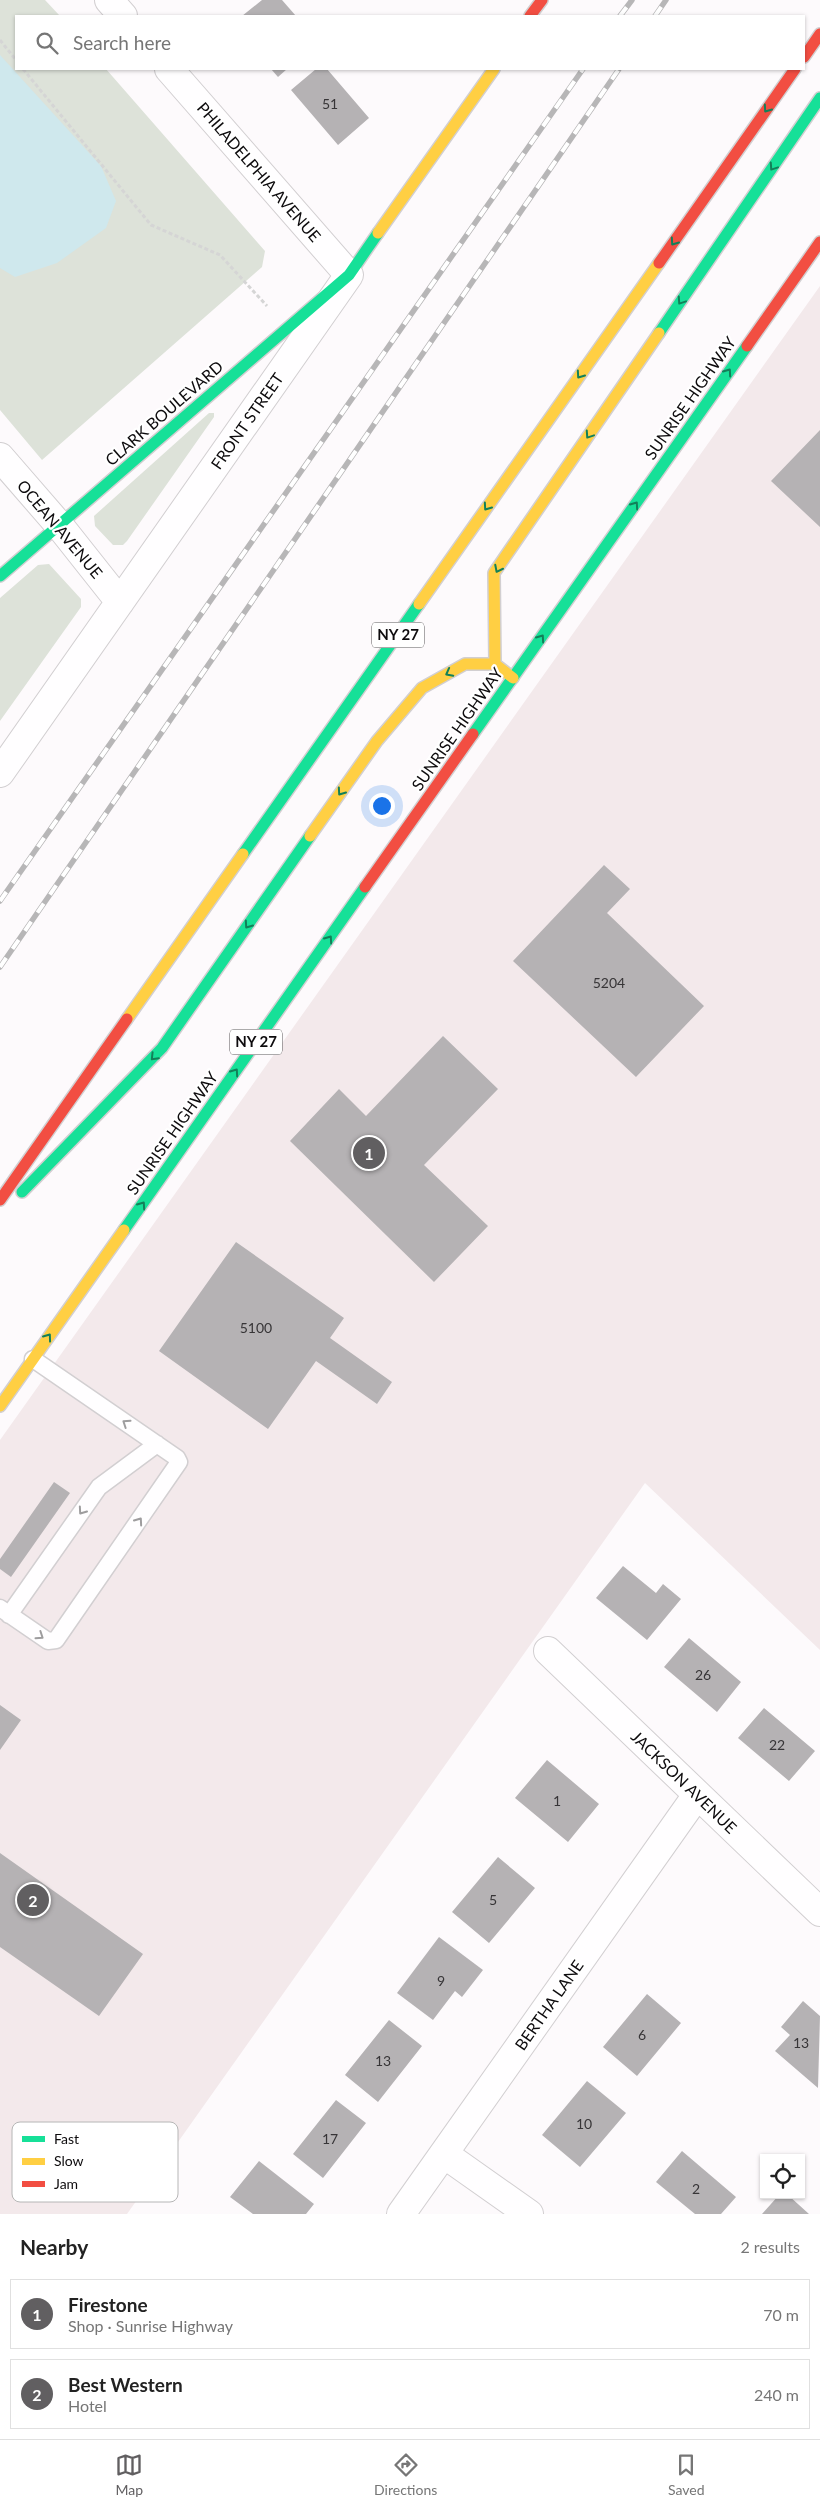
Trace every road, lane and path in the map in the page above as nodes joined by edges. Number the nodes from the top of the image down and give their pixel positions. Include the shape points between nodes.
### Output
1 (109, 0) edge
2 (542, 0) edge
3 (123, 15) edge
4 (531, 15) edge
5 (820, 34) edge
6 (0, 40) edge
7 (805, 56) edge
8 (15, 59) edge
9 (25, 70) edge
10 (170, 70) edge
11 (493, 70) edge
12 (794, 70) edge
13 (820, 98) edge
14 (820, 242) edge
15 (349, 275) junction
16 (288, 329) junction
17 (0, 457) edge
18 (59, 525) junction
19 (0, 576) edge
20 (120, 602) junction
21 (495, 664) junction
22 (513, 678) junction
23 (0, 773) edge
24 (0, 1200) edge
25 (0, 1214) edge
26 (33, 1359) junction
27 (0, 1406) edge
28 (157, 1444) junction
29 (5, 1612) edge
30 (548, 1651) dead end
31 (697, 1795) junction
32 (820, 1912) edge
33 (444, 2154) junction
34 (402, 2214) edge
35 (529, 2214) edge

1 - 3 street
2 - 4 main road
5 - 7 main road
6 - 8 path
9 - 16 path via 151,225 220,255
10 - 15 street, PHILADELPHIA AVENUE
11 - 15 main road, FRONT STREET
12 -> 24 main road, NY 27
13 -> 21 main road via 494,573
22 -> 14 main road, SUNRISE HIGHWAY / NY 27
15 - 16 main road, CLARK BOULEVARD
15 - 20 street, FRONT STREET
16 - 18 main road, CLARK BOULEVARD
17 - 18 street, OCEAN AVENUE
18 - 19 main road, CLARK BOULEVARD
18 - 20 street, OCEAN AVENUE
20 - 23 street, FRONT STREET
21 - 22 main road
21 -> 25 main road via 465,664 422,688 377,741 162,1048
26 -> 22 main road, SUNRISE HIGHWAY / NY 27
26 - 27 main road, SUNRISE HIGHWAY / NY 27
28 -> 26 lane
28 -> 29 lane via 99,1488
29 -> 28 lane via 48,1641 56,1640 178,1466 177,1458
30 - 31 street, JACKSON AVENUE
31 - 32 street, JACKSON AVENUE
31 - 33 street, BERTHA LANE
33 - 34 street, BERTHA LANE
33 - 35 street

